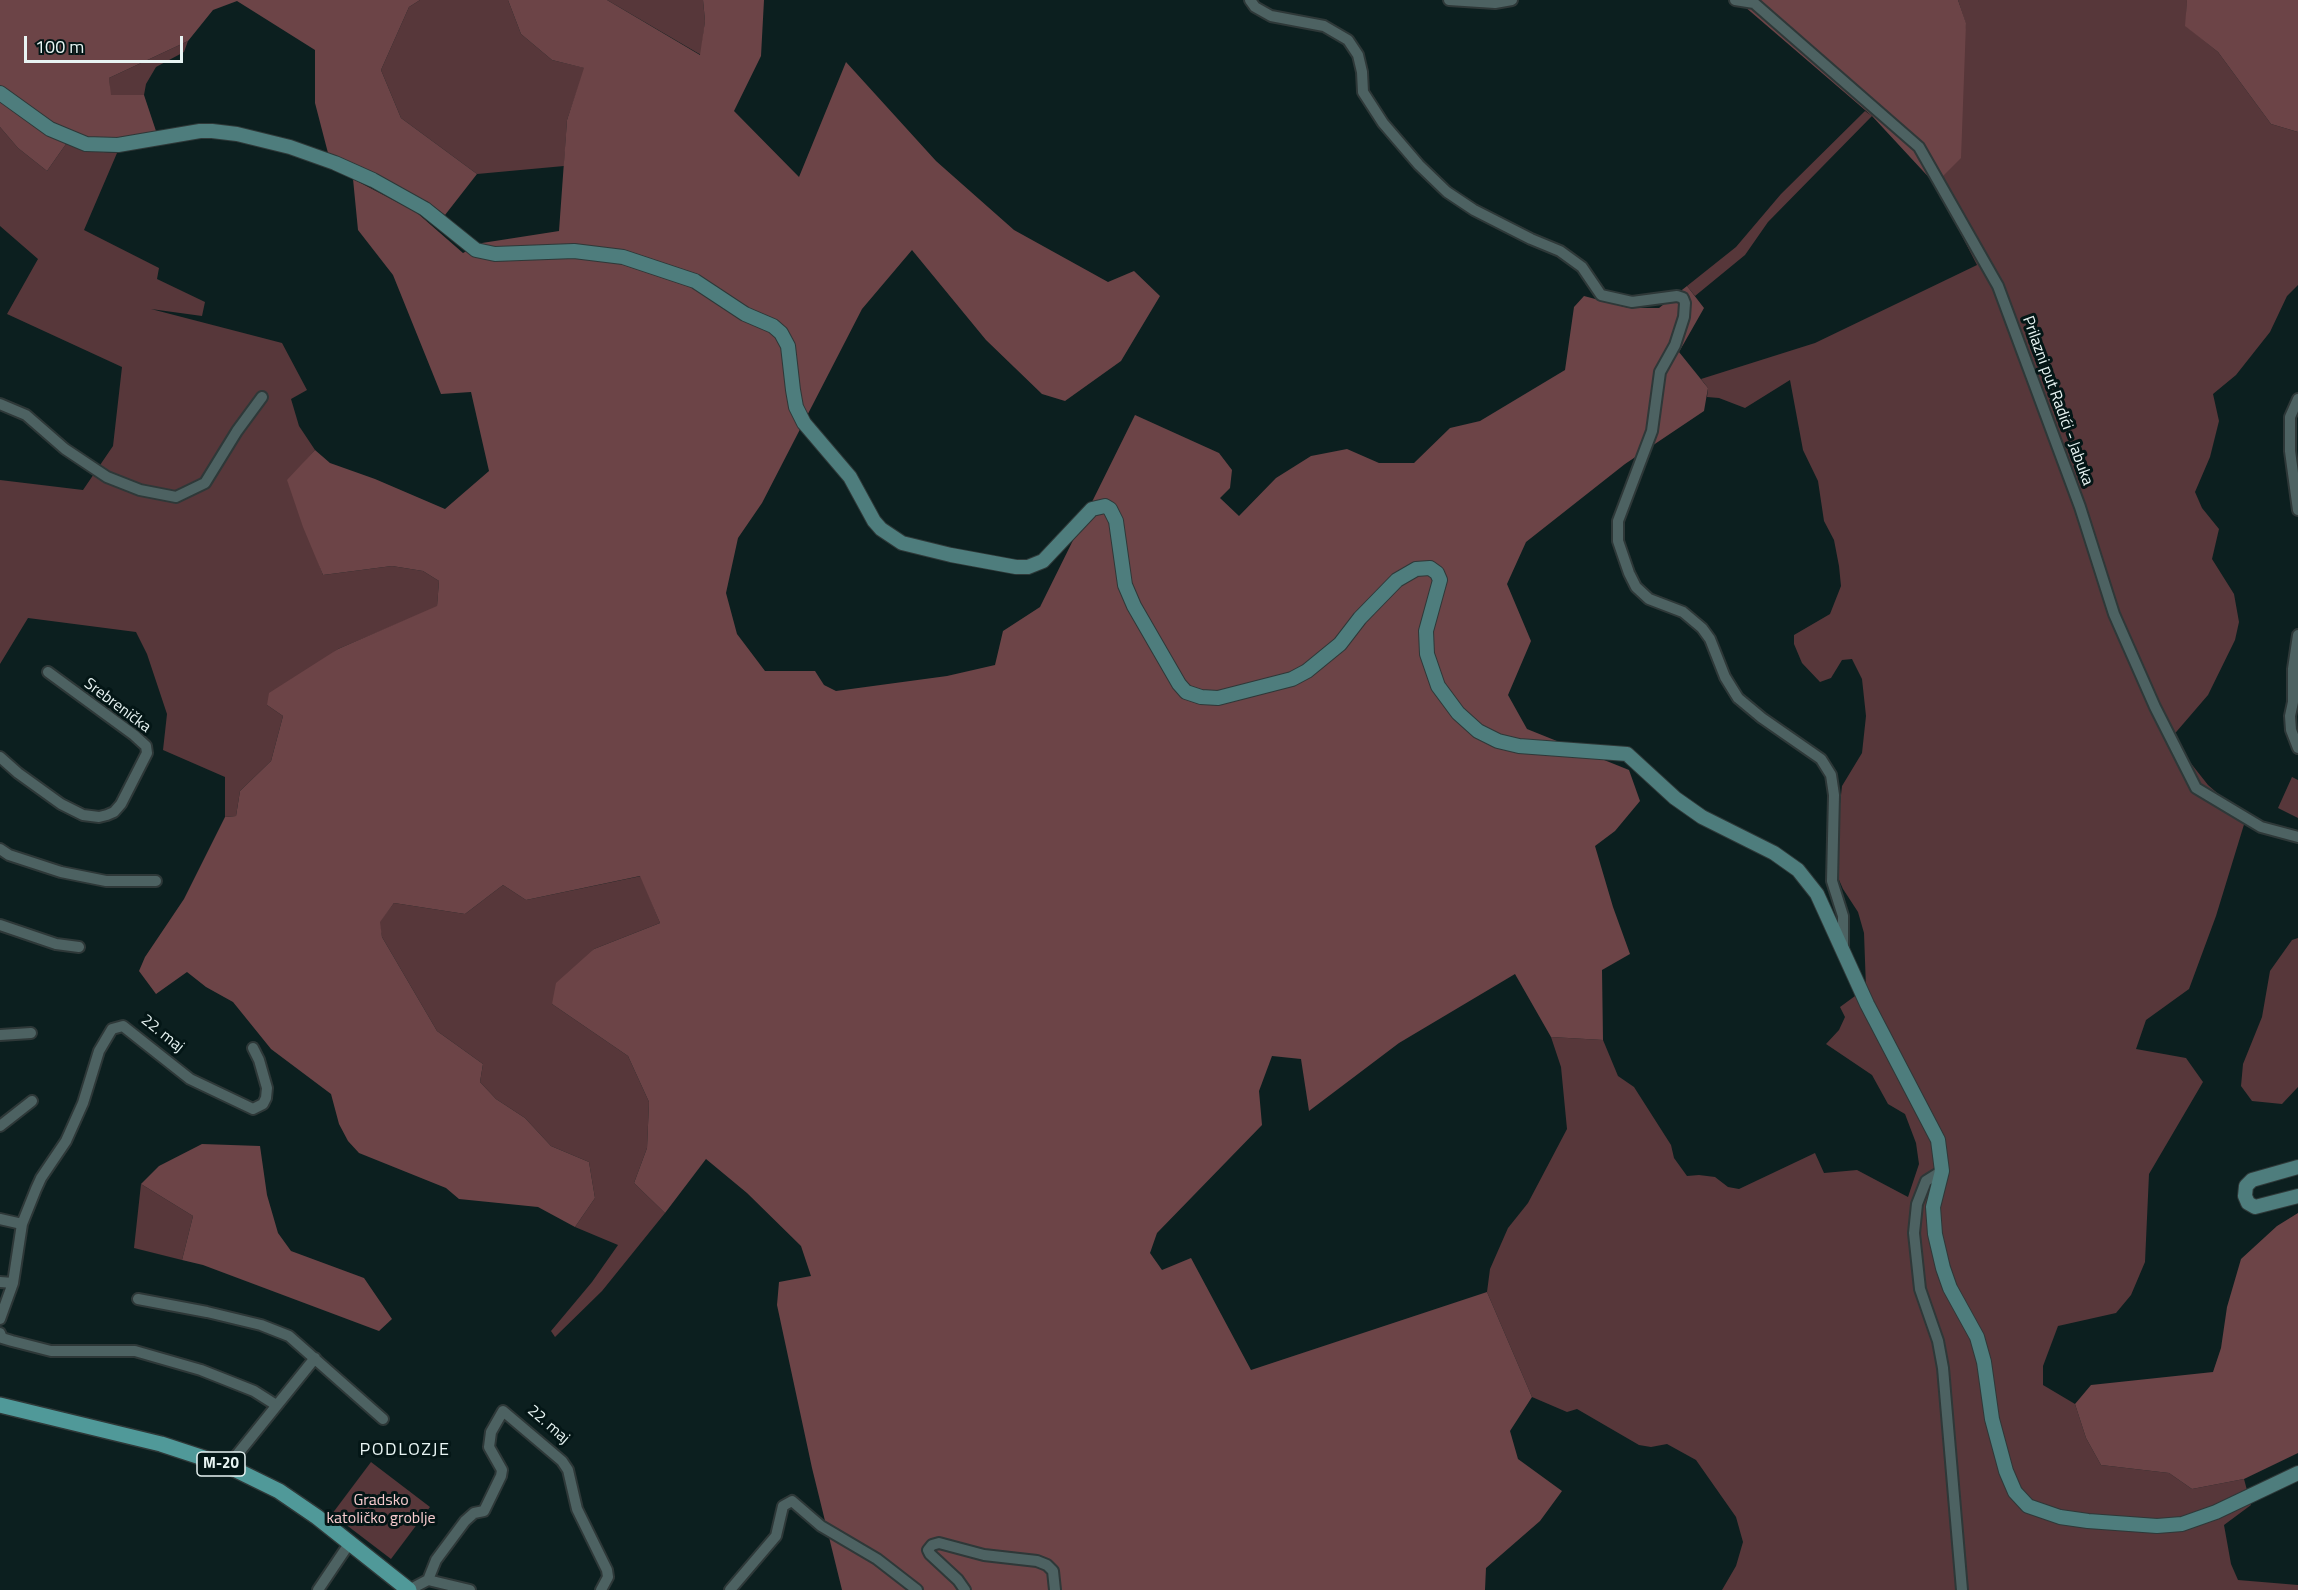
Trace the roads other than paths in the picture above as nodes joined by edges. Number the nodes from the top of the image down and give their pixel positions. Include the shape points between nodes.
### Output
1 (1250, 0) edge
2 (1449, 0) edge
3 (1512, 0) edge
4 (1735, 0) edge
5 (0, 93) edge
6 (262, 397) dead end
7 (2298, 399) edge
8 (0, 404) edge
9 (2298, 510) edge
10 (2298, 635) edge
11 (48, 672) dead end
12 (2298, 748) edge
13 (0, 757) edge
14 (2298, 837) edge
15 (0, 849) edge
16 (156, 882) dead end
17 (0, 925) edge
18 (79, 947) dead end
19 (1843, 951) junction
20 (31, 1033) dead end
21 (0, 1035) edge
22 (253, 1048) dead end
23 (32, 1101) dead end
24 (0, 1125) edge
25 (2298, 1167) edge
26 (1942, 1171) junction
27 (2298, 1196) edge
28 (0, 1219) edge
29 (22, 1224) junction
30 (0, 1282) edge
31 (13, 1283) junction
32 (138, 1299) dead end
33 (0, 1319) edge
34 (0, 1333) edge
35 (315, 1358) junction
36 (0, 1405) edge
37 (276, 1405) junction
38 (383, 1419) dead end
39 (228, 1466) junction
40 (2298, 1473) edge
41 (349, 1544) junction
42 (428, 1580) junction
43 (318, 1590) edge
44 (409, 1590) edge
45 (470, 1590) edge
46 (601, 1590) edge
47 (730, 1590) edge
48 (916, 1590) edge
49 (965, 1590) edge
50 (1055, 1590) edge
51 (1962, 1590) edge

1 - 19 street via 1271,16 1324,26 1348,39 1358,55 1363,92 1383,123 1447,192 1474,210 1560,251 1582,267 1601,295 1632,302 1683,298 1683,316 1675,345 1660,372 1652,431 1618,521 1618,541 1636,587 1649,599 1683,612 1702,628 1738,698 1821,759 1831,775 1832,881 1843,916
2 - 3 street
4 - 14 street, Prilazni put Radići - Jabuka via 1754,3 1920,147 1998,286 2080,507 2114,614 2196,788 2260,827
5 - 19 main road via 50,129 86,144 118,145 212,131 290,147 373,180 424,209 476,250 495,254 574,251 623,257 695,281 781,333 788,346 796,407 804,423 850,477 880,529 902,543 1028,567 1043,561 1092,509 1110,509 1116,521 1125,585 1134,606 1179,684 1186,692 1201,697 1238,694 1307,671 1340,644 1397,580 1416,568 1430,568 1440,580 1429,614 1427,654 1438,686 1458,713 1478,731 1498,741 1519,746 1618,752 1632,757 1675,798 1702,817 1774,853 1798,870 1817,894
6 - 8 street via 205,483 176,497 140,490 107,477 26,415
7 - 9 street via 2290,417 2290,451
10 - 12 street via 2290,716
11 - 13 street, Srebrenička via 146,746 147,753 121,804 107,815 83,815 61,804
15 - 16 street via 72,874 106,881
17 - 18 street via 56,944
19 - 26 main road via 1933,1128
20 - 21 street
22 - 29 street, 22. maj via 267,1088 263,1104 253,1109 190,1079 123,1026 112,1029 99,1051 66,1141 41,1178
23 - 24 street
25 - 27 main road via 2252,1179 2245,1196 2254,1207
26 - 40 main road via 1933,1207 1943,1268 1977,1338 1992,1419 2007,1471 2015,1492 2028,1506 2088,1521 2182,1524
26 - 51 street via 1926,1181 1917,1204 1915,1242 1920,1289 1943,1368
28 - 29 street
29 - 31 street, 22. maj
30 - 31 street
31 - 33 street, 22. maj
32 - 35 street via 261,1325 289,1336
34 - 37 street via 2,1338 51,1351 135,1351 201,1370 254,1391
35 - 37 street
35 - 38 street
36 - 39 main road, M-20 via 161,1444
37 - 39 street
39 - 41 main road, M-20 via 279,1491
41 - 43 street
41 - 44 main road, M-20
42 - 44 street
42 - 45 street
42 - 46 street, 22. maj via 436,1560 465,1521 484,1511 501,1476 502,1470 489,1447 491,1432 503,1410 568,1470 577,1509 608,1570
47 - 48 street via 776,1536 783,1506 792,1501 821,1526 878,1559
49 - 50 street via 930,1554 932,1545 939,1543 984,1555 1037,1561 1053,1571

